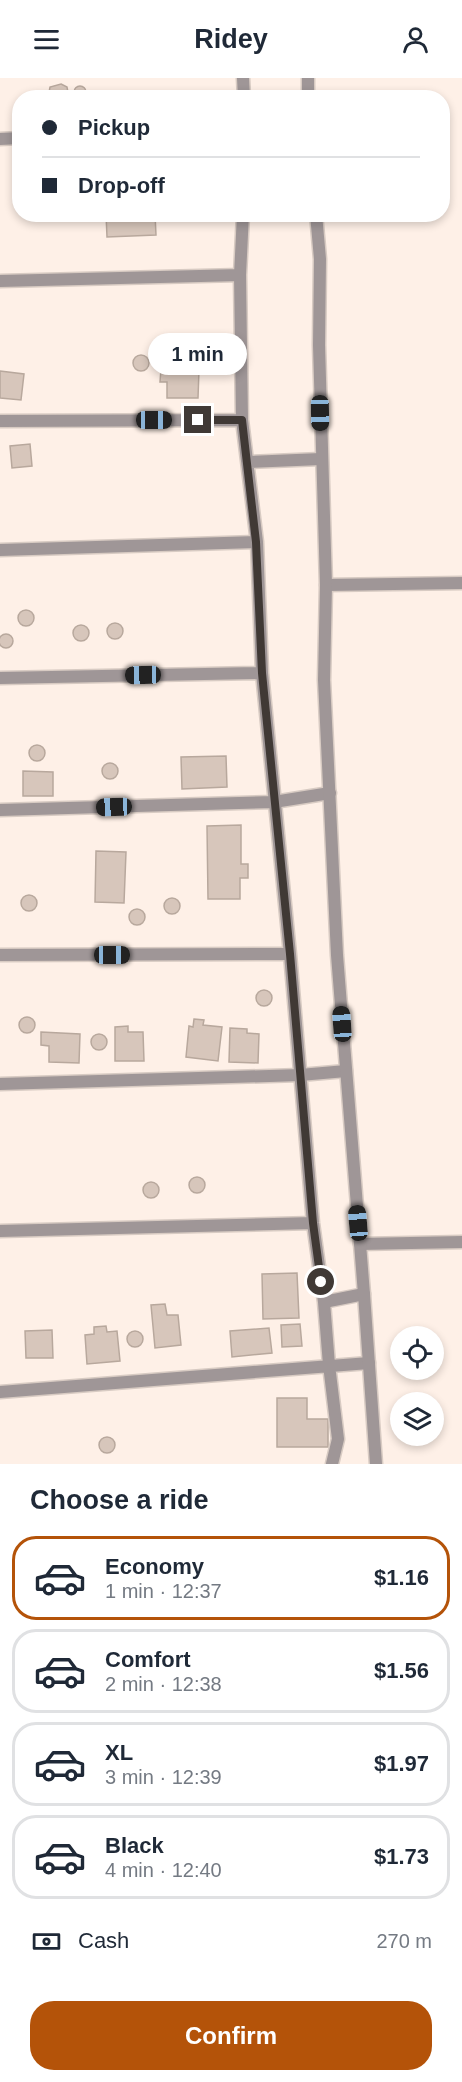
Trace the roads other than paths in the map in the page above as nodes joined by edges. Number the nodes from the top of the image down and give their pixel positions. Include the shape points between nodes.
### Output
1 (243, 222) edge
2 (317, 222) edge
3 (240, 275) junction
4 (0, 281) edge
5 (242, 420) junction
6 (0, 421) edge
7 (321, 459) junction
8 (248, 462) junction
9 (256, 542) junction
10 (0, 550) edge
11 (462, 583) edge
12 (326, 585) junction
13 (262, 673) junction
14 (0, 678) edge
15 (330, 793) junction
16 (274, 802) junction
17 (0, 810) edge
18 (290, 954) junction
19 (0, 955) edge
20 (346, 1071) junction
21 (300, 1075) junction
22 (0, 1084) edge
23 (313, 1223) junction
24 (0, 1231) edge
25 (462, 1242) edge
26 (360, 1245) junction
27 (364, 1294) junction
28 (324, 1302) junction
29 (369, 1363) junction
30 (329, 1365) junction
31 (0, 1392) edge
32 (332, 1464) edge
33 (376, 1464) edge

1 - 3 street
2 - 7 street
3 - 4 street
3 - 5 street
5 - 6 street
5 - 8 street
7 - 8 street
7 - 12 street
8 - 9 street
9 - 10 street
9 - 13 street
11 - 12 street
12 - 15 street via 324,680
13 - 14 street
13 - 16 street
15 - 16 street
15 - 20 street
16 - 17 street
16 - 18 street
18 - 19 street
18 - 21 street
20 - 21 street
20 - 26 street
21 - 22 street
21 - 23 street
23 - 24 street
23 - 28 street
25 - 26 street
26 - 27 street
27 - 28 street
27 - 29 street
28 - 30 street
29 - 30 street
29 - 33 street
30 - 31 street
30 - 32 street via 338,1439

